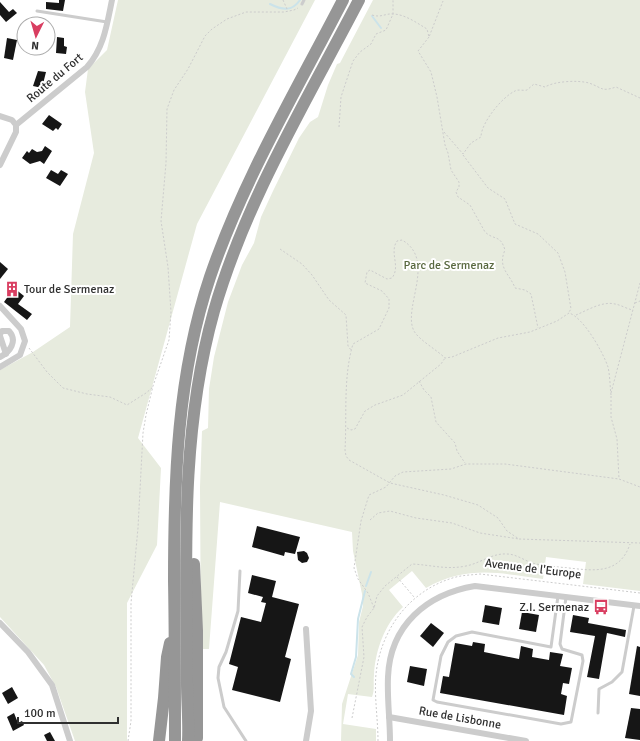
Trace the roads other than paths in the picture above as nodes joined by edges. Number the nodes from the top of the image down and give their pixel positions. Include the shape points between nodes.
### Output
1 (112, 0) edge
2 (304, 0) edge
3 (343, 0) edge
4 (359, 0) edge
5 (302, 4) road end
6 (37, 11) dead end
7 (107, 22) junction
8 (0, 116) edge
9 (16, 125) junction
10 (0, 165) edge
11 (0, 306) edge
12 (0, 335) edge
13 (6, 354) junction
14 (0, 357) edge
15 (0, 367) edge
16 (240, 570) dead end
17 (558, 596) junction
18 (566, 597) junction
19 (637, 606) edge
20 (0, 623) edge
21 (174, 625) junction
22 (306, 629) dead end
23 (598, 713) dead end
24 (389, 717) junction
25 (195, 740) edge
26 (70, 741) edge
27 (159, 741) edge
28 (175, 741) edge
29 (246, 741) edge
30 (306, 741) edge
31 (390, 741) edge
32 (526, 741) edge

1 - 7 street, Route du Fort
2 - 5 lane
3 - 21 highway via 282,113 246,188 224,240 202,306 187,371 178,438 174,525
4 - 25 highway via 281,146 238,240 214,310 196,401 193,541 197,631
6 - 7 lane
7 - 9 street, Route du Fort via 95,58
8 - 9 street via 12,120
9 - 10 street via 16,132
11 - 15 street via 22,329 25,344 20,355
12 - 13 street
12 - 13 street via 6,330 12,337 11,349
13 - 14 street
16 - 29 lane via 238,611 219,667 218,678 224,707
17 - 18 street, Avenue de l'Europe
17 - 18 lane via 551,647 472,632 456,636 448,642 441,656 433,700 561,724 571,722 582,655 562,649 560,644
17 - 24 street, Avenue de l'Europe via 475,586 459,589 432,600 409,620 393,650 388,677
18 - 19 street, Avenue de l'Europe
19 - 23 lane via 622,672 612,682 599,689
20 - 26 street via 28,652 52,685
21 - 27 highway via 166,656
21 - 28 highway
22 - 30 street via 311,711
24 - 31 street, Avenue de l'Europe
24 - 32 street, Rue de Lisbonne

